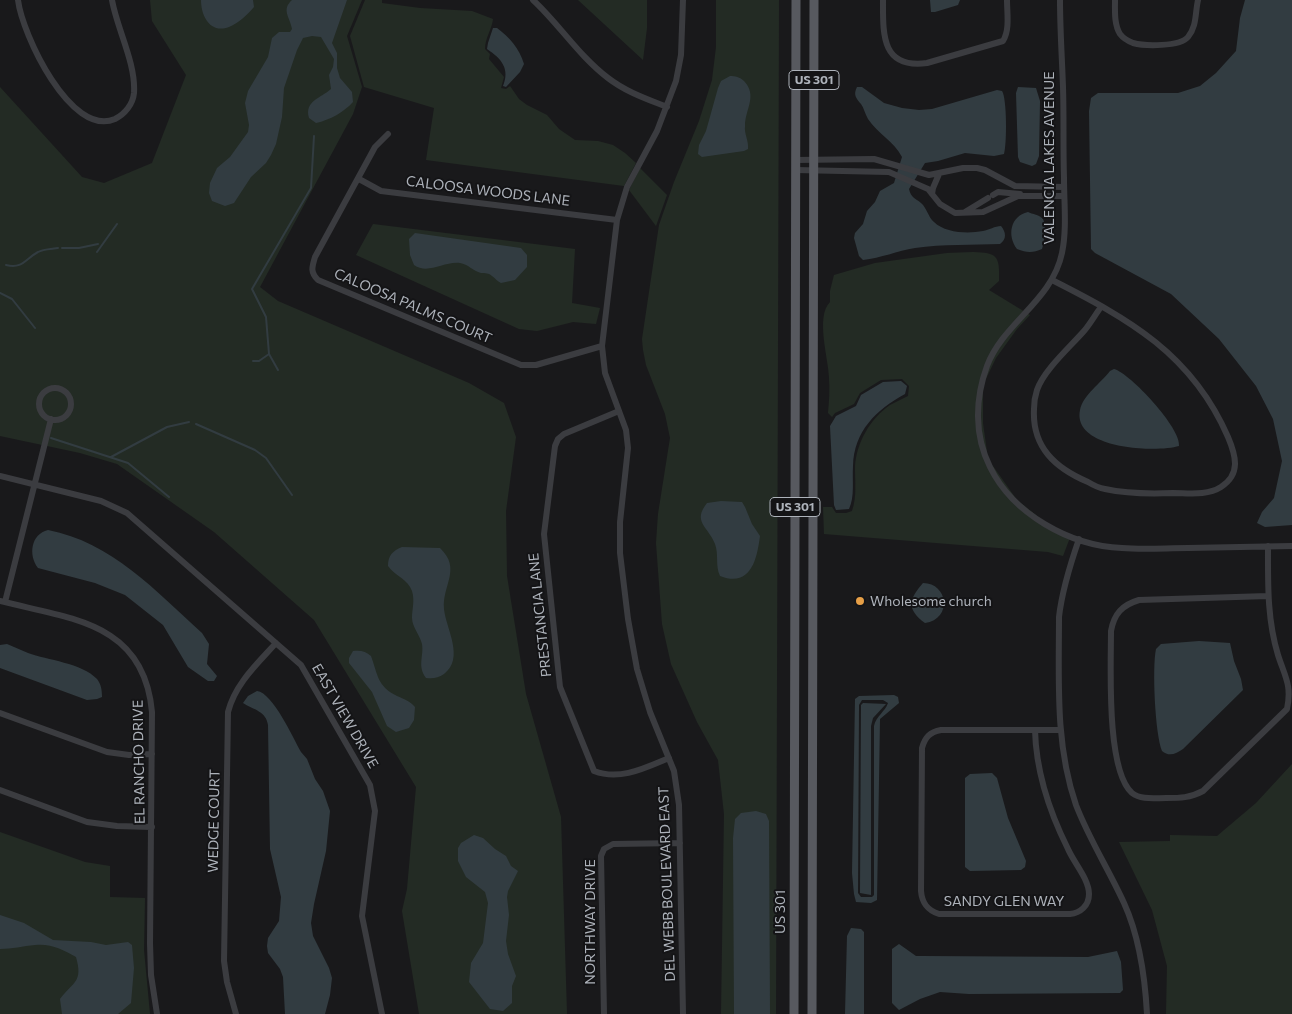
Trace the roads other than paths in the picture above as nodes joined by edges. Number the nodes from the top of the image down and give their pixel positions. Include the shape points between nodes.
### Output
1 (18, 0) edge
2 (112, 0) edge
3 (533, 0) edge
4 (683, 0) edge
5 (796, 0) edge
6 (814, 0) edge
7 (883, 0) edge
8 (1007, 0) edge
9 (1060, 0) edge
10 (1115, 0) edge
11 (1198, 0) edge
12 (668, 107) junction
13 (388, 134) dead end
14 (796, 160) junction
15 (813, 160) junction
16 (796, 170) junction
17 (813, 171) junction
18 (938, 174) junction
19 (359, 178) junction
20 (1064, 187) junction
21 (932, 194) junction
22 (1032, 196) junction
23 (1064, 196) junction
24 (964, 213) junction
25 (617, 220) junction
26 (1052, 280) junction
27 (1101, 307) junction
28 (602, 346) junction
29 (619, 411) junction
30 (51, 419) junction
31 (0, 476) edge
32 (34, 484) junction
33 (1078, 539) junction
34 (1268, 546) junction
35 (1292, 546) edge
36 (1268, 596) junction
37 (2, 602) edge
38 (276, 643) junction
39 (0, 713) edge
40 (1035, 730) junction
41 (1060, 730) junction
42 (152, 754) junction
43 (669, 758) junction
44 (0, 790) edge
45 (152, 827) junction
46 (680, 843) junction
47 (157, 1014) edge
48 (236, 1014) edge
49 (382, 1014) edge
50 (604, 1014) edge
51 (683, 1014) edge
52 (794, 1014) edge
53 (812, 1014) edge
54 (1146, 1014) edge

1 - 2 street via 28,35 58,90 90,120 101,122 122,115 134,94
3 - 12 street via 608,79 631,93
4 - 12 street, DEL WEBB BOULEVARD EAST via 681,55
5 - 14 main road, US 301 / US 301
6 - 15 main road, US 301
7 - 8 street via 884,42 897,58 917,65 1003,41 1007,29
9 - 20 street, VALENCIA LAKES AVENUE
10 - 11 street via 1116,22 1123,37 1133,43 1170,44 1189,36
12 - 25 street, DEL WEBB BOULEVARD EAST via 627,187
13 - 19 street, CALOOSA PALMS COURT via 375,147
14 - 15 street
14 - 16 main road, US 301 / US 301
15 - 17 main road, US 301
15 - 18 street via 874,159 920,174
16 - 17 street
16 - 52 main road, US 301 / US 301
17 - 21 street via 890,172 918,183
17 - 53 main road, US 301
18 - 20 street via 977,168 1015,186
18 - 21 street
19 - 25 street, CALOOSA WOODS LANE via 381,190
19 - 28 street, CALOOSA PALMS COURT via 315,257 311,268 318,280 520,365 536,365
20 - 23 street, VALENCIA LAKES AVENUE
21 - 24 street via 948,210
22 - 23 street
22 - 24 street via 1018,196 983,212
22 - 24 street via 998,192
23 - 26 street, VALENCIA LAKES AVENUE via 1062,254
25 - 28 street, DEL WEBB BOULEVARD EAST
26 - 27 street
26 - 33 street, VALENCIA LAKES AVENUE via 995,351 982,381 977,416 985,458 1006,494 1018,506 1058,531
27 - 27 street via 1045,375 1037,390 1034,420 1038,439 1047,455 1072,476 1103,489 1140,494 1213,492 1233,474 1236,462 1221,421 1203,390 1160,344
28 - 29 street, DEL WEBB BOULEVARD EAST via 605,372
29 - 43 street, DEL WEBB BOULEVARD EAST via 628,448 620,522 620,553 628,619 637,669
29 - 43 street, PRESTANCIA LANE via 564,434 554,446 544,534 560,687 594,771 603,775 630,774
30 - 30 street via 66,416 71,408 68,393 54,387 45,391 40,400 42,414
30 - 32 street
31 - 32 street, EAST VIEW DRIVE
32 - 37 street
32 - 38 street, EAST VIEW DRIVE via 101,501 127,513
33 - 34 street, VALENCIA LAKES AVENUE via 1120,548
33 - 41 street via 1059,617
34 - 35 street, VALENCIA LAKES AVENUE
34 - 36 street
36 - 36 street via 1278,655 1292,687 1287,709 1203,791 1191,797 1141,798 1134,794 1122,775 1112,723 1111,631 1120,609 1139,600
37 - 42 street, EL RANCHO DRIVE via 97,627 132,654 150,692
38 - 48 street, WEDGE COURT via 238,687 228,712 224,961
38 - 49 street, EAST VIEW DRIVE via 301,665 370,785 375,811 362,916
39 - 42 street via 107,752
40 - 40 street, SANDY GLEN WAY via 1037,756 1053,815 1087,884 1089,900 1084,908 1070,914 939,914 931,911 925,905 921,891 924,741 934,731 941,730
40 - 41 street, SANDY GLEN WAY
41 - 54 street via 1077,805 1088,835 1125,906 1135,935 1142,966
42 - 45 street, EL RANCHO DRIVE
43 - 46 street, DEL WEBB BOULEVARD EAST via 680,804
44 - 45 street via 87,822
45 - 47 street, EL RANCHO DRIVE via 150,959
46 - 50 street, NORTHWAY DRIVE via 613,844 604,848 601,856
46 - 51 street, DEL WEBB BOULEVARD EAST

